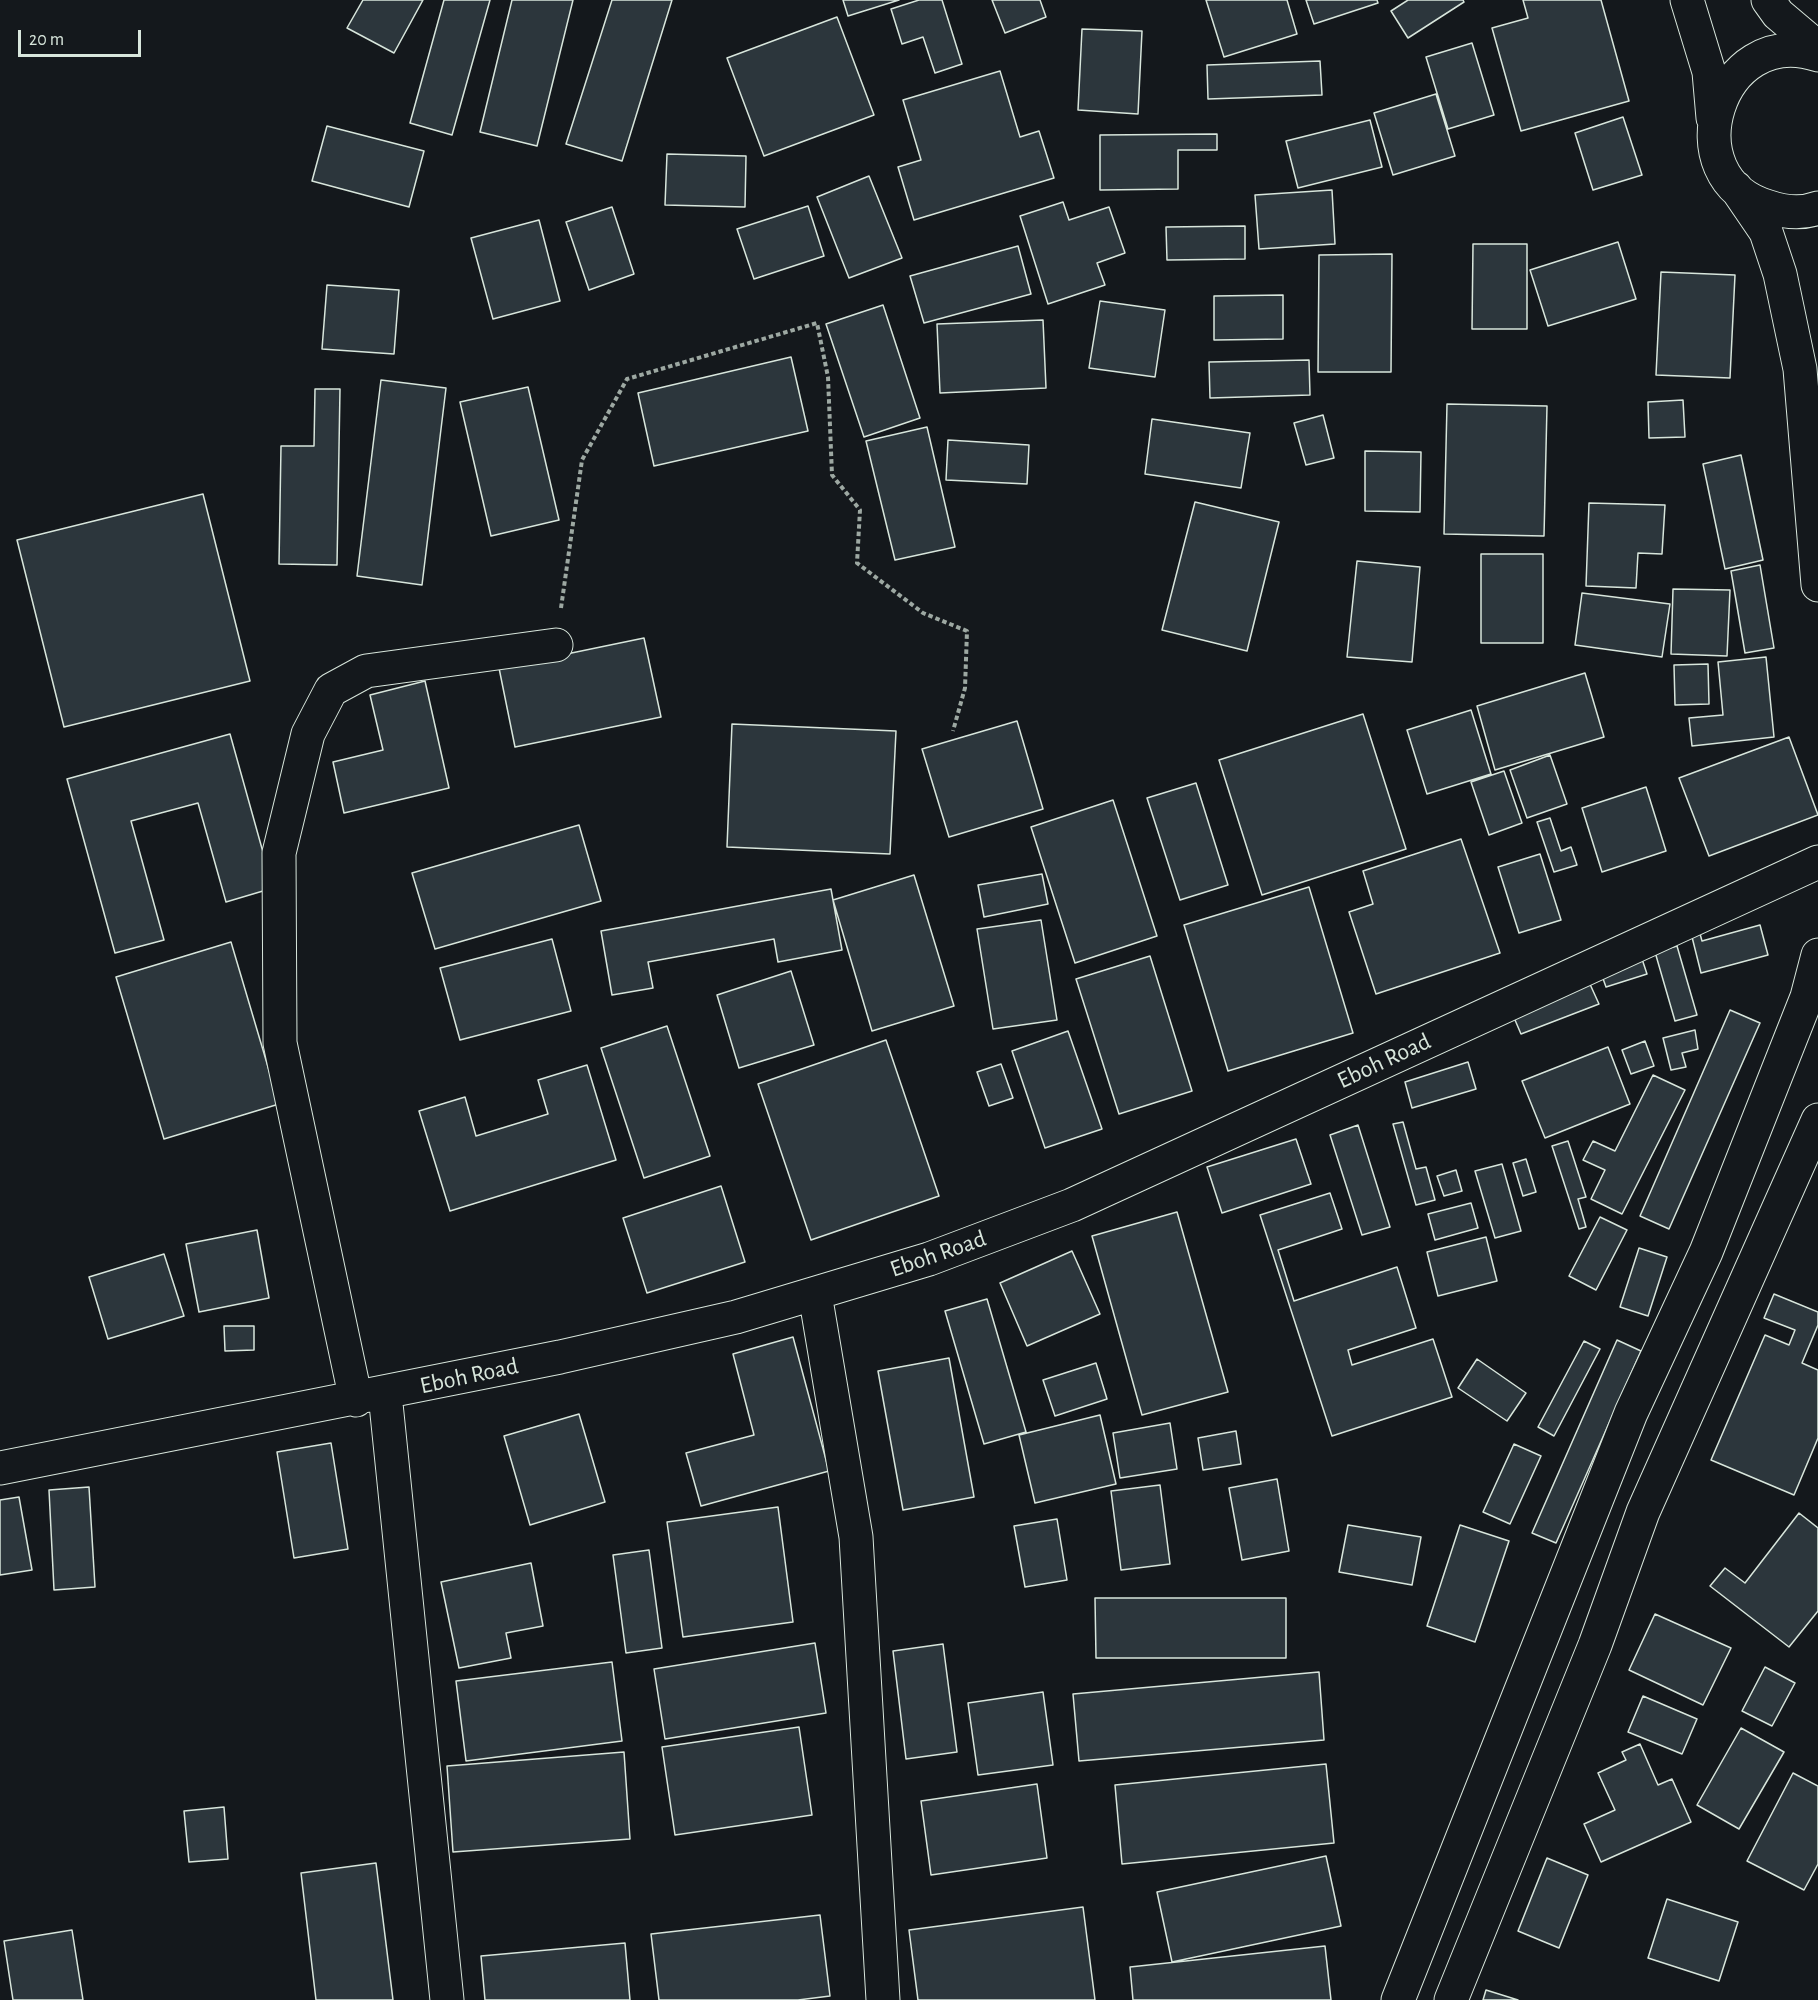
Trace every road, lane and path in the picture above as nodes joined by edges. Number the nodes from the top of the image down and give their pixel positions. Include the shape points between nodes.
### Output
1 (1687, 0) edge
2 (1768, 0) edge
3 (1818, 48) edge
4 (1818, 55) edge
5 (1713, 121) junction
6 (1736, 188) junction
7 (1818, 208) edge
8 (1818, 585) edge
9 (556, 645) joint
10 (953, 731) dead end
11 (1818, 862) edge
12 (1818, 956) edge
13 (1818, 1120) edge
14 (815, 1294) junction
15 (371, 1397) junction
16 (0, 1468) edge
17 (447, 2000) edge
18 (883, 2000) edge
19 (1398, 2000) edge
20 (1451, 2000) edge

1 - 5 street via 1709,72
2 - 3 street via 1778,14
4 - 5 street via 1782,51 1757,59 1736,75 1721,96
5 - 6 street via 1713,146 1721,168
6 - 7 street via 1758,204 1784,212
6 - 8 street via 1766,232 1780,274 1800,369
9 - 10 path via 582,460 627,379 817,323 828,377 832,476 860,510 857,563 923,614 968,631 965,688
9 - 15 street via 366,671 331,690 308,734 279,854 280,1043
11 - 14 street, Eboh Road via 1072,1205 929,1259
12 - 19 street via 1807,997 1707,1252 1631,1413
13 - 20 street via 1643,1512 1595,1645
14 - 15 street, Eboh Road via 725,1319
14 - 18 street via 856,1537
15 - 16 street, Eboh Road
15 - 17 street

